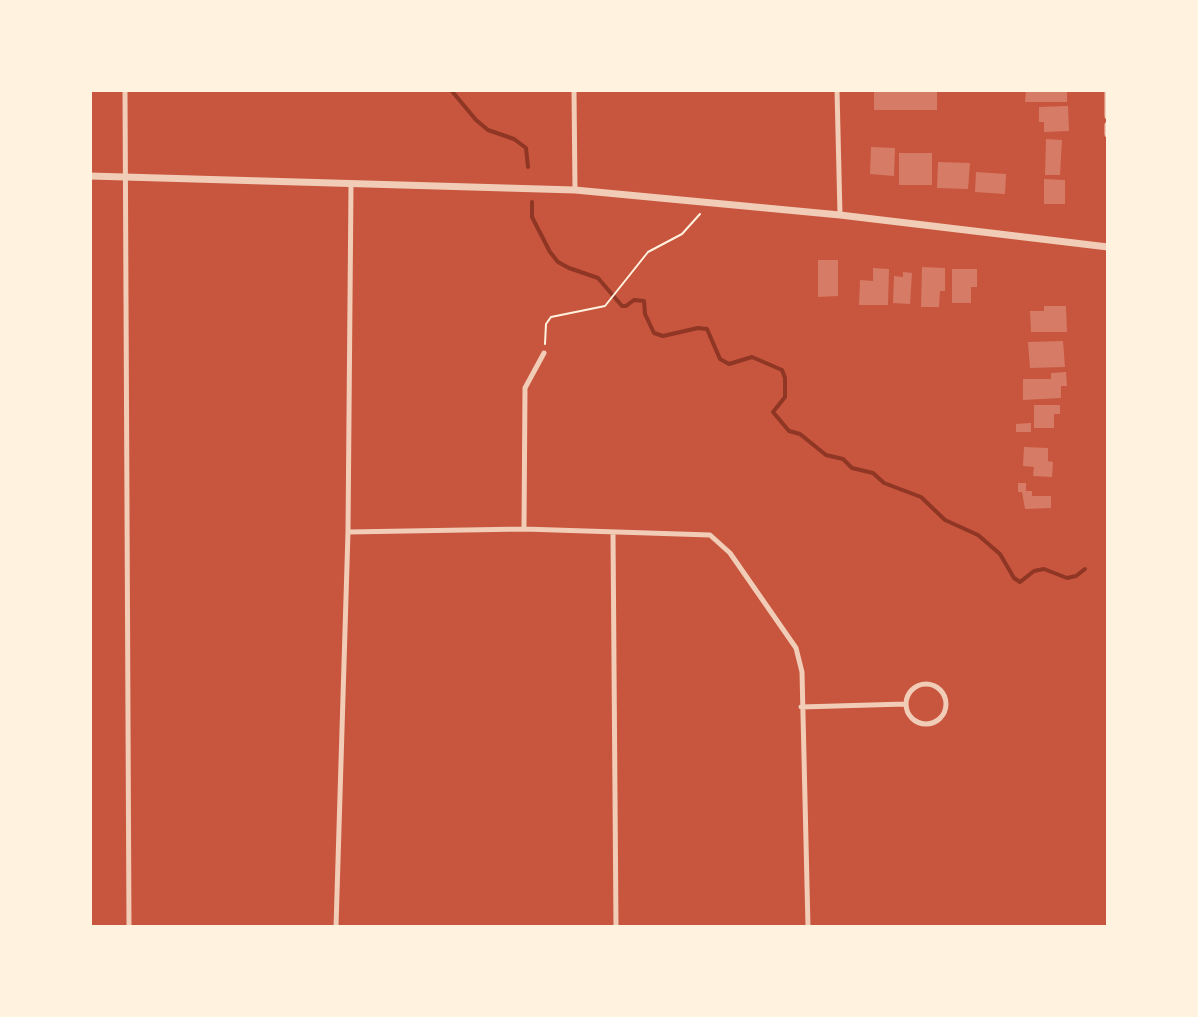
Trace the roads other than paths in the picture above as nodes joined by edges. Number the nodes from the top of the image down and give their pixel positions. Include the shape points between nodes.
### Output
1 (125, 90) edge
2 (574, 90) edge
3 (837, 90) edge
4 (1108, 90) edge
5 (1108, 116) edge
6 (1108, 125) edge
7 (1108, 134) edge
8 (90, 176) edge
9 (125, 177) junction
10 (351, 185) junction
11 (575, 190) junction
12 (840, 215) junction
13 (1108, 247) edge
14 (544, 353) road end
15 (524, 529) junction
16 (348, 532) junction
17 (613, 532) junction
18 (905, 704) junction
19 (801, 707) junction
20 (129, 927) edge
21 (336, 927) edge
22 (616, 927) edge
23 (808, 927) edge

1 - 9 street
2 - 11 street
3 - 12 street
4 - 5 street
6 - 7 street
8 - 9 street
9 - 10 street
9 - 20 street
10 - 11 street
10 - 16 street
11 - 12 street
12 - 13 street
14 - 15 street via 525,388
15 - 16 street
15 - 17 street
16 - 21 street
17 - 19 street via 710,535 730,553 796,648
17 - 22 street
18 - 18 street via 914,721 927,724 943,714 946,702 940,689 928,683 915,686
18 - 19 street
19 - 23 street

